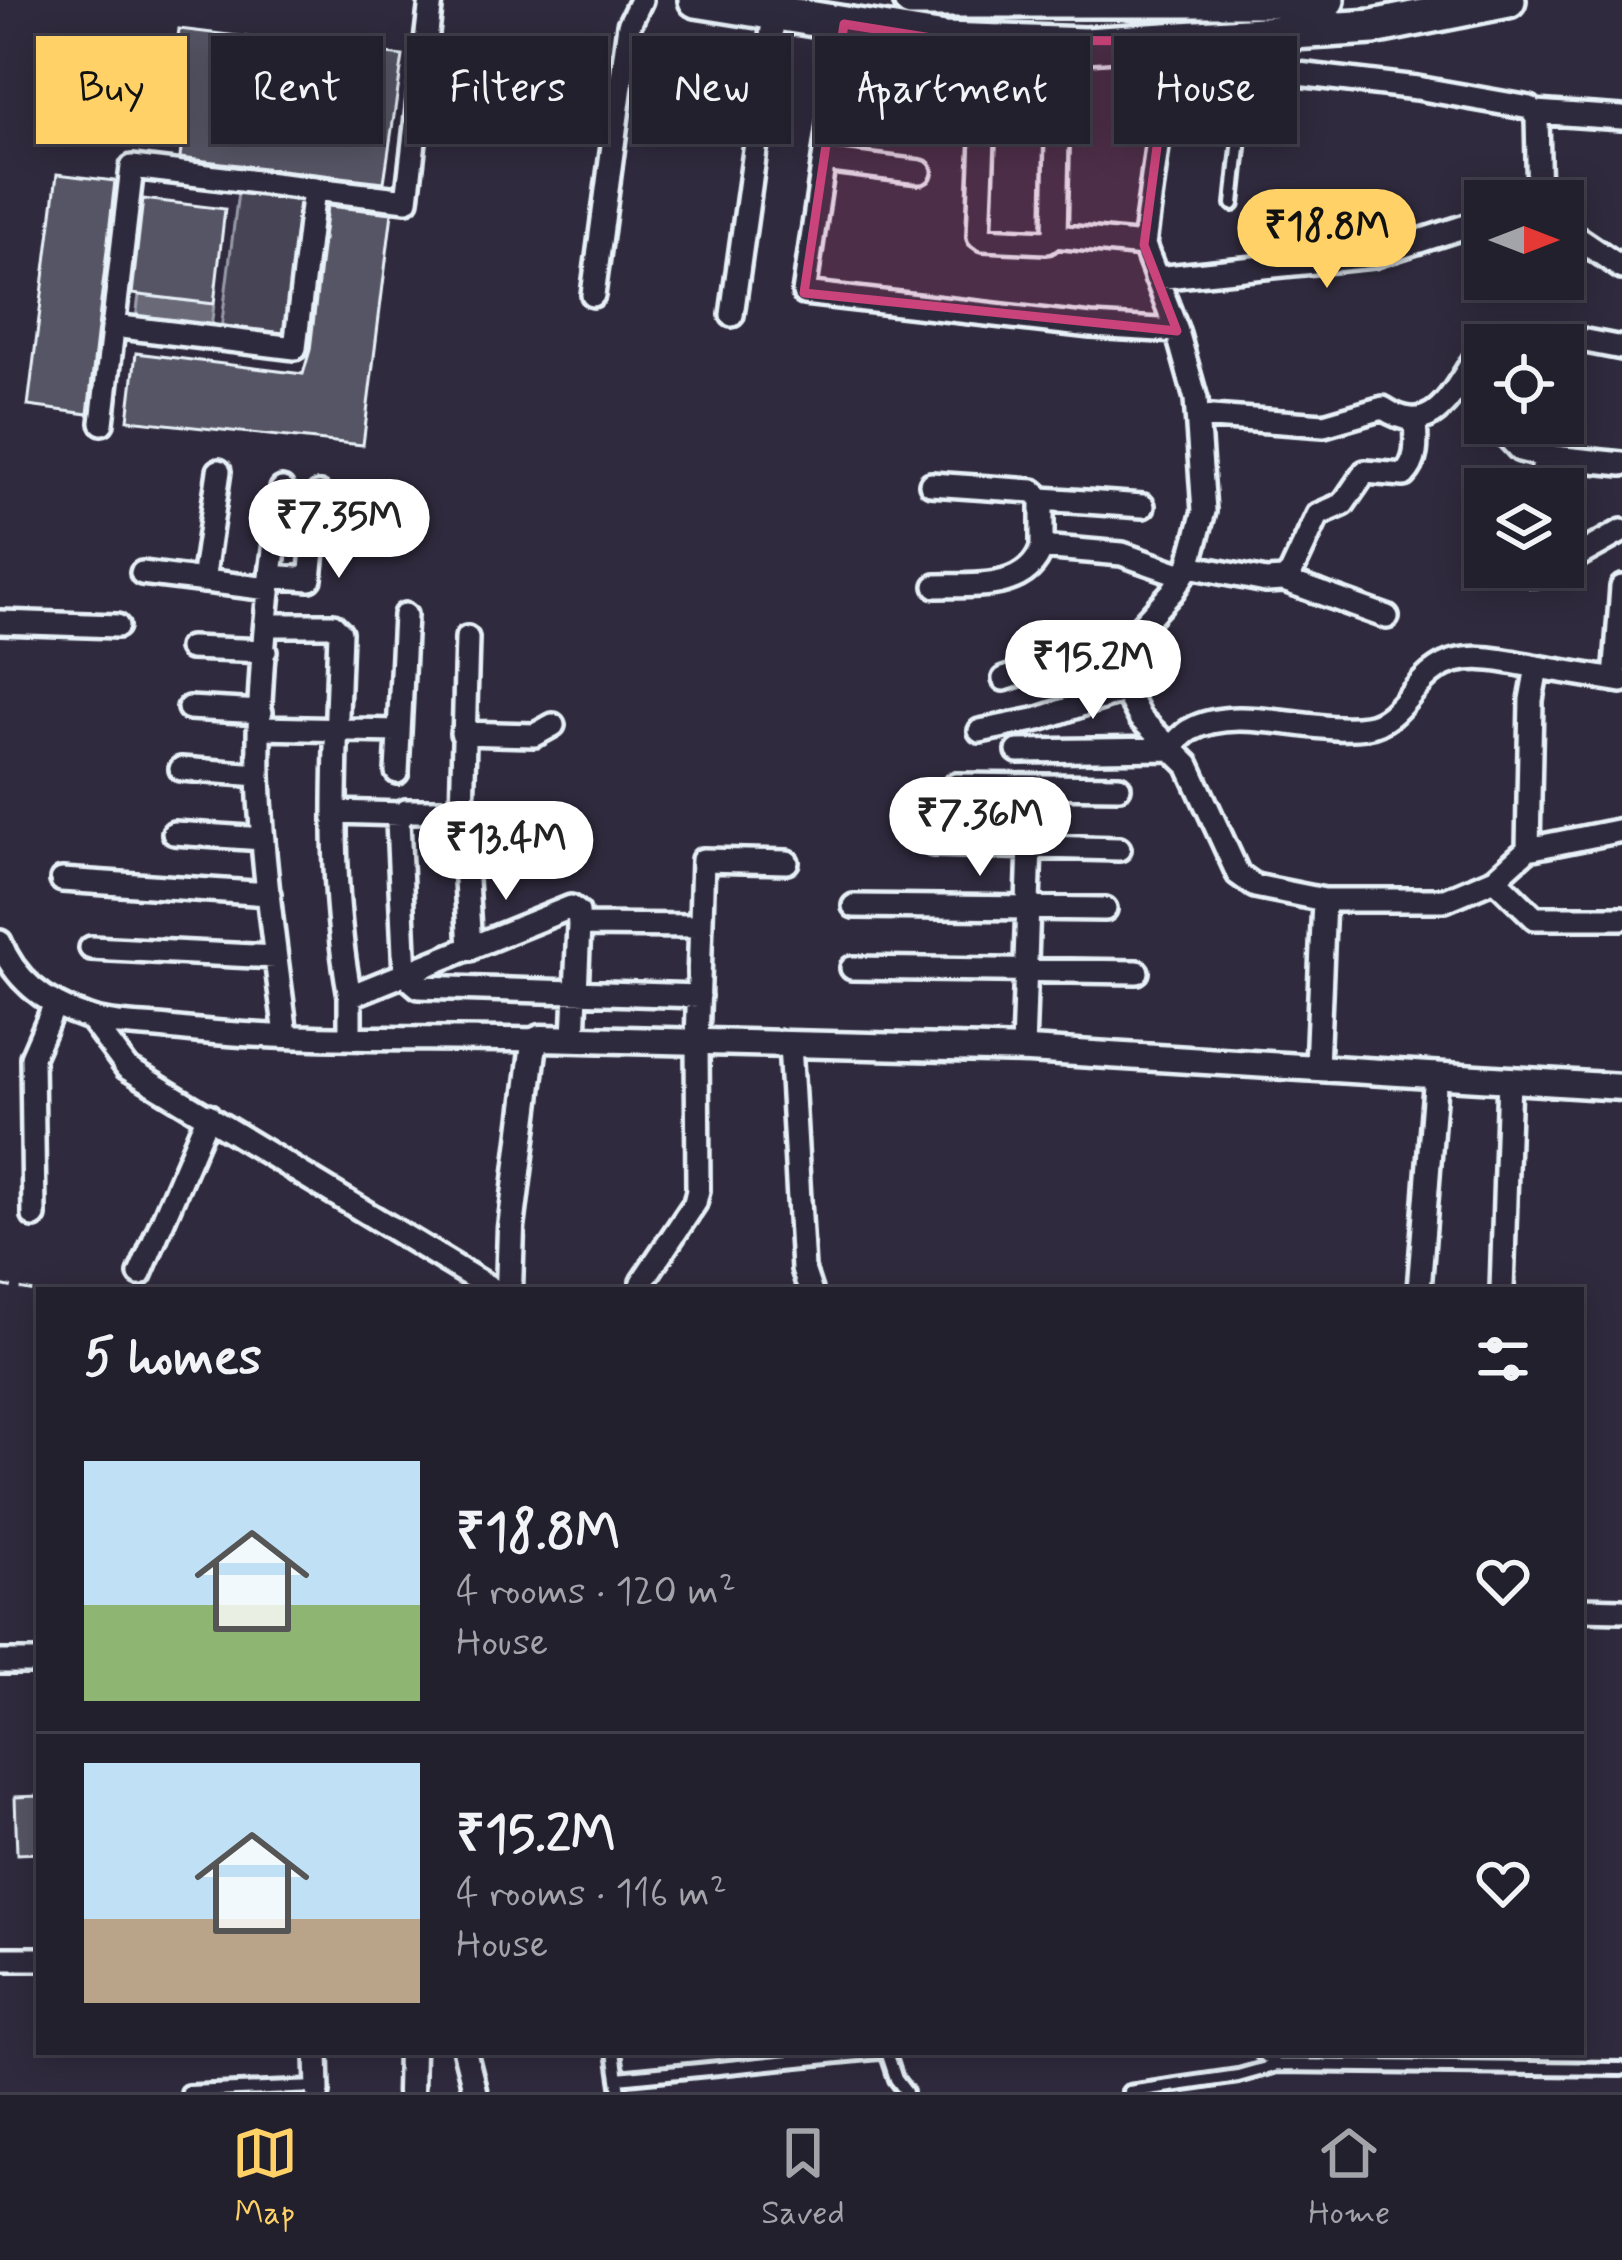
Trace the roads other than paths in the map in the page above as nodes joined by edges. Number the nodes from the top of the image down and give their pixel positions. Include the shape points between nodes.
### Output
1 (431, 0) edge
2 (621, 0) edge
3 (641, 0) edge
4 (696, 0) edge
5 (913, 0) edge
6 (1111, 0) edge
7 (1327, 0) edge
8 (1508, 0) edge
9 (774, 15) junction
10 (844, 24) junction
11 (629, 25) junction
12 (919, 36) edge
13 (1246, 36) edge
14 (1297, 74) edge
15 (1534, 112) junction
16 (1622, 118) edge
17 (983, 144) edge
18 (1057, 144) edge
19 (1157, 144) edge
20 (1239, 144) edge
21 (824, 160) junction
22 (920, 172) dead end
23 (1538, 180) edge
24 (314, 189) junction
25 (1233, 204) dead end
26 (1464, 227) edge
27 (1055, 236) junction
28 (1584, 242) edge
29 (1144, 245) junction
30 (1622, 268) edge
31 (1156, 278) junction
32 (593, 295) dead end
33 (732, 315) dead end
34 (113, 326) junction
35 (1178, 331) junction
36 (1584, 341) edge
37 (1622, 348) edge
38 (1464, 375) edge
39 (1198, 416) junction
40 (1415, 420) junction
41 (102, 423) dead end
42 (1513, 444) edge
43 (1544, 456) junction
44 (1622, 464) edge
45 (1543, 468) edge
46 (219, 471) dead end
47 (931, 484) dead end
48 (282, 489) dead end
49 (319, 494) dead end
50 (1042, 499) junction
51 (1143, 506) dead end
52 (1622, 532) edge
53 (1042, 547) junction
54 (1584, 553) edge
55 (1185, 571) junction
56 (142, 573) dead end
57 (203, 580) junction
58 (1284, 580) junction
59 (270, 582) junction
60 (936, 586) dead end
61 (1622, 587) edge
62 (405, 616) dead end
63 (1387, 617) dead end
64 (0, 622) edge
65 (267, 625) junction
66 (117, 626) dead end
67 (1132, 636) junction
68 (467, 638) dead end
69 (190, 648) dead end
70 (265, 651) junction
71 (1537, 667) junction
72 (1004, 679) dead end
73 (1619, 681) edge
74 (1128, 689) junction
75 (189, 708) dead end
76 (261, 720) junction
77 (553, 725) dead end
78 (337, 730) junction
79 (980, 730) dead end
80 (397, 731) junction
81 (462, 733) junction
82 (1169, 749) junction
83 (1018, 751) dead end
84 (181, 770) dead end
85 (398, 772) dead end
86 (259, 775) junction
87 (956, 785) dead end
88 (1031, 786) junction
89 (1119, 787) dead end
90 (462, 811) junction
91 (335, 812) junction
92 (402, 814) junction
93 (1622, 830) edge
94 (174, 832) dead end
95 (263, 839) junction
96 (933, 844) dead end
97 (1029, 848) junction
98 (1119, 849) dead end
99 (1528, 849) junction
100 (787, 862) dead end
101 (1495, 879) junction
102 (62, 880) dead end
103 (269, 894) junction
104 (1324, 900) junction
105 (854, 906) dead end
106 (1028, 908) junction
107 (1105, 909) dead end
108 (1622, 918) edge
109 (579, 925) junction
110 (700, 926) junction
111 (0, 942) edge
112 (92, 948) dead end
113 (470, 949) junction
114 (276, 957) junction
115 (852, 968) dead end
116 (1026, 970) junction
117 (1137, 972) dead end
118 (405, 975) junction
119 (576, 994) junction
120 (350, 996) junction
121 (699, 996) junction
122 (56, 1004) junction
123 (91, 1019) junction
124 (286, 1035) junction
125 (350, 1035) junction
126 (574, 1038) junction
127 (536, 1040) junction
128 (697, 1042) junction
129 (790, 1044) junction
130 (1023, 1050) junction
131 (1317, 1067) junction
132 (1436, 1075) junction
133 (1509, 1079) junction
134 (1622, 1087) edge
135 (208, 1115) junction
136 (34, 1216) dead end
137 (140, 1274) dead end
138 (642, 1282) dead end
139 (489, 1287) edge
140 (509, 1287) edge
141 (808, 1287) edge
142 (1419, 1287) edge
143 (1502, 1287) edge
144 (1584, 1609) edge
145 (1622, 1610) edge
146 (0, 1662) edge
147 (36, 1662) edge
148 (0, 1959) edge
149 (36, 1959) edge
150 (317, 2055) edge
151 (411, 2055) edge
152 (467, 2055) edge
153 (614, 2055) edge
154 (859, 2055) edge
155 (884, 2055) edge
156 (1264, 2055) edge
157 (1277, 2066) junction
158 (1622, 2069) edge
159 (619, 2085) edge
160 (1206, 2086) edge
161 (318, 2089) edge
162 (187, 2092) edge
163 (410, 2092) edge
164 (475, 2092) edge
165 (906, 2092) edge
166 (1129, 2092) edge

1 - 24 street via 407,200
2 - 11 street
3 - 11 street
4 - 9 highway
5 - 6 highway
6 - 7 highway
8 - 13 highway via 1373,27
9 - 10 highway
9 - 33 street
10 - 12 highway
10 - 21 street
11 - 32 street
14 - 15 street
15 - 16 street
15 - 23 street
17 - 27 street via 979,236
18 - 27 street
19 - 29 street
20 - 25 lane
21 - 22 street
21 - 35 street via 806,294
24 - 34 street via 133,167
24 - 34 street via 295,348
26 - 31 street via 1372,256
27 - 29 street
28 - 30 street
29 - 31 street
31 - 35 street
34 - 41 street
35 - 39 street
36 - 37 street
38 - 40 street via 1440,410
39 - 40 street via 1324,425 1382,408
39 - 55 street via 1204,511
40 - 58 street via 1412,467 1404,475 1360,476 1343,504 1318,514
42 - 43 street
43 - 44 street
43 - 45 street
46 - 57 street
47 - 50 street via 1033,491
48 - 59 street
49 - 59 street via 310,579
50 - 51 street
50 - 53 street
52 - 54 street
53 - 55 street via 1122,554
53 - 60 street via 1025,572 1005,582
55 - 58 street
55 - 67 street
56 - 57 street
57 - 59 street
58 - 63 street
59 - 65 street
61 - 73 street
62 - 80 street
64 - 66 street
65 - 70 street
65 - 78 street via 337,627
67 - 72 street
67 - 74 street
68 - 81 street
69 - 70 street
70 - 76 street
71 - 73 street
71 - 82 street via 1462,660 1437,668 1388,719 1368,727 1242,720 1190,730
71 - 99 street
74 - 79 street
74 - 82 street via 1140,718
75 - 76 street
76 - 78 street
76 - 86 street
77 - 81 street via 535,735
78 - 80 street
78 - 91 street
80 - 85 street
81 - 90 street
82 - 83 street
82 - 104 street via 1188,765 1238,874 1256,886
84 - 86 street
86 - 95 street
87 - 88 street
88 - 89 street
88 - 97 street
90 - 92 street
90 - 113 street
91 - 92 street
91 - 120 street
92 - 118 street
93 - 99 street
94 - 95 street
95 - 103 street
96 - 97 street
97 - 98 street
97 - 106 street
99 - 101 street
100 - 110 street via 704,860
101 - 104 street via 1445,899
101 - 108 street via 1535,918
102 - 103 street
103 - 114 street
104 - 131 street
105 - 106 street
106 - 107 street
106 - 116 street
109 - 110 street
109 - 113 street via 571,907
109 - 119 street
110 - 121 street
111 - 122 street via 21,979
112 - 114 street
113 - 118 street
114 - 124 street
115 - 116 street
116 - 117 street
116 - 130 street
118 - 119 street via 419,987
118 - 120 street
119 - 121 street
119 - 126 street
120 - 125 street
121 - 128 street
122 - 123 street
122 - 136 street via 32,1057
123 - 124 street
123 - 135 street via 127,1068
124 - 125 street
125 - 127 street
126 - 127 street
126 - 128 street
127 - 140 street
128 - 129 street
128 - 138 street via 695,1203
129 - 130 street
129 - 141 street
130 - 131 street
131 - 132 street
132 - 133 street
132 - 142 street
133 - 134 street
133 - 143 street
135 - 137 street
135 - 139 street
144 - 145 street
146 - 147 street
148 - 149 street
150 - 161 street
151 - 163 street
152 - 164 street
153 - 159 lane
154 - 159 lane
155 - 165 lane
156 - 157 lane
157 - 158 lane
157 - 160 lane
160 - 166 lane
161 - 162 lane

